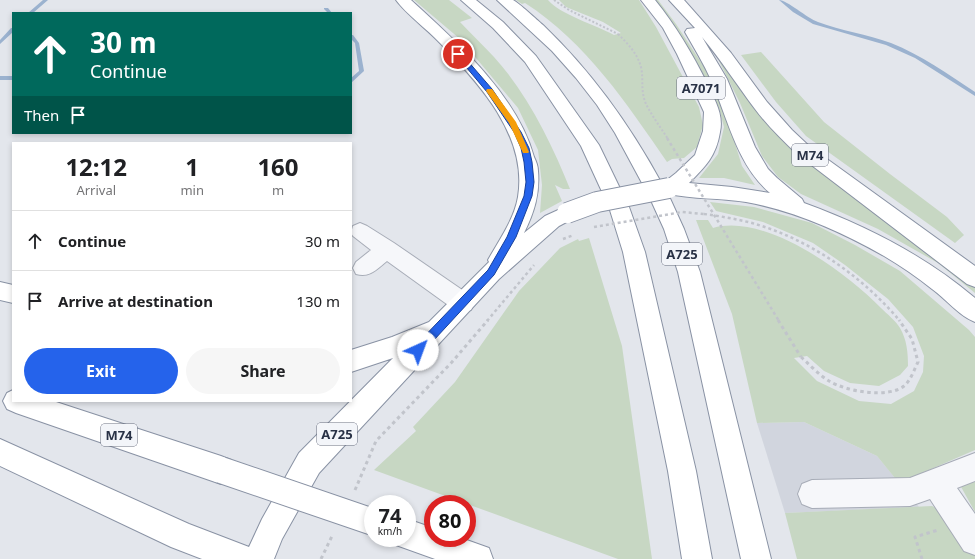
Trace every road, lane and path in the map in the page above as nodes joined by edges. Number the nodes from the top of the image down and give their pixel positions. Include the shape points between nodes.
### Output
1 (403, 0) edge
2 (468, 0) edge
3 (504, 0) edge
4 (554, 0) edge
5 (648, 0) edge
6 (666, 0) edge
7 (676, 0) edge
8 (681, 185) junction
9 (804, 210) junction
10 (592, 228) dead end
11 (360, 231) dead end
12 (576, 234) dead end
13 (562, 240) dead end
14 (387, 249) junction
15 (537, 262) dead end
16 (364, 268) dead end
17 (491, 273) junction
18 (975, 278) edge
19 (0, 291) edge
20 (12, 294) edge
21 (463, 303) junction
22 (975, 312) edge
23 (440, 327) junction
24 (352, 361) edge
25 (0, 396) edge
26 (12, 400) edge
27 (19, 402) edge
28 (0, 452) edge
29 (975, 467) edge
30 (936, 483) junction
31 (812, 494) dead end
32 (352, 497) dead end
33 (364, 519) edge
34 (334, 531) dead end
35 (969, 532) edge
36 (416, 537) edge
37 (240, 559) edge
38 (259, 559) edge
39 (321, 559) edge
40 (478, 559) edge
41 (697, 559) edge
42 (756, 559) edge
43 (922, 559) edge

1 - 17 highway, A725 via 475,72 513,122 525,148 530,182 528,196 511,237
2 - 41 highway via 498,25 531,59 590,145 619,208 635,259 682,471
3 - 42 highway, A725 via 556,47 604,103 641,161 674,229 689,272
4 - 10 path, bridge via 565,10 598,22 618,34 631,47 641,68 641,88 646,104 801,356 831,382 856,390 882,393 902,388 918,362 913,340 898,317 864,284 829,259 766,228 736,219 704,214 682,212
5 - 8 highway, A7071 via 685,54 712,112 712,131 703,158
6 - 9 highway, A725 via 712,64 746,147 761,173
7 - 18 highway, M74 via 726,56 761,106 803,150
8 - 9 highway, A725 via 769,200
8 - 17 highway, A725, bridge via 596,202 567,213 552,221
9 - 22 highway, A725 via 879,242 941,283
11 - 14 lane
12 - 13 path
14 - 16 lane
14 - 21 lane
15 - 32 path via 452,362 376,441
17 - 21 highway, A725
19 - 20 highway
21 - 23 highway, A725
23 - 24 highway via 398,346
23 - 38 highway, A725 via 309,463 272,529
25 - 26 highway
27 - 33 highway, M74, bridge
28 - 37 highway via 182,536
29 - 30 lane
30 - 31 lane via 910,492
30 - 35 lane
34 - 39 path
35 - 43 path via 915,537
36 - 40 highway

